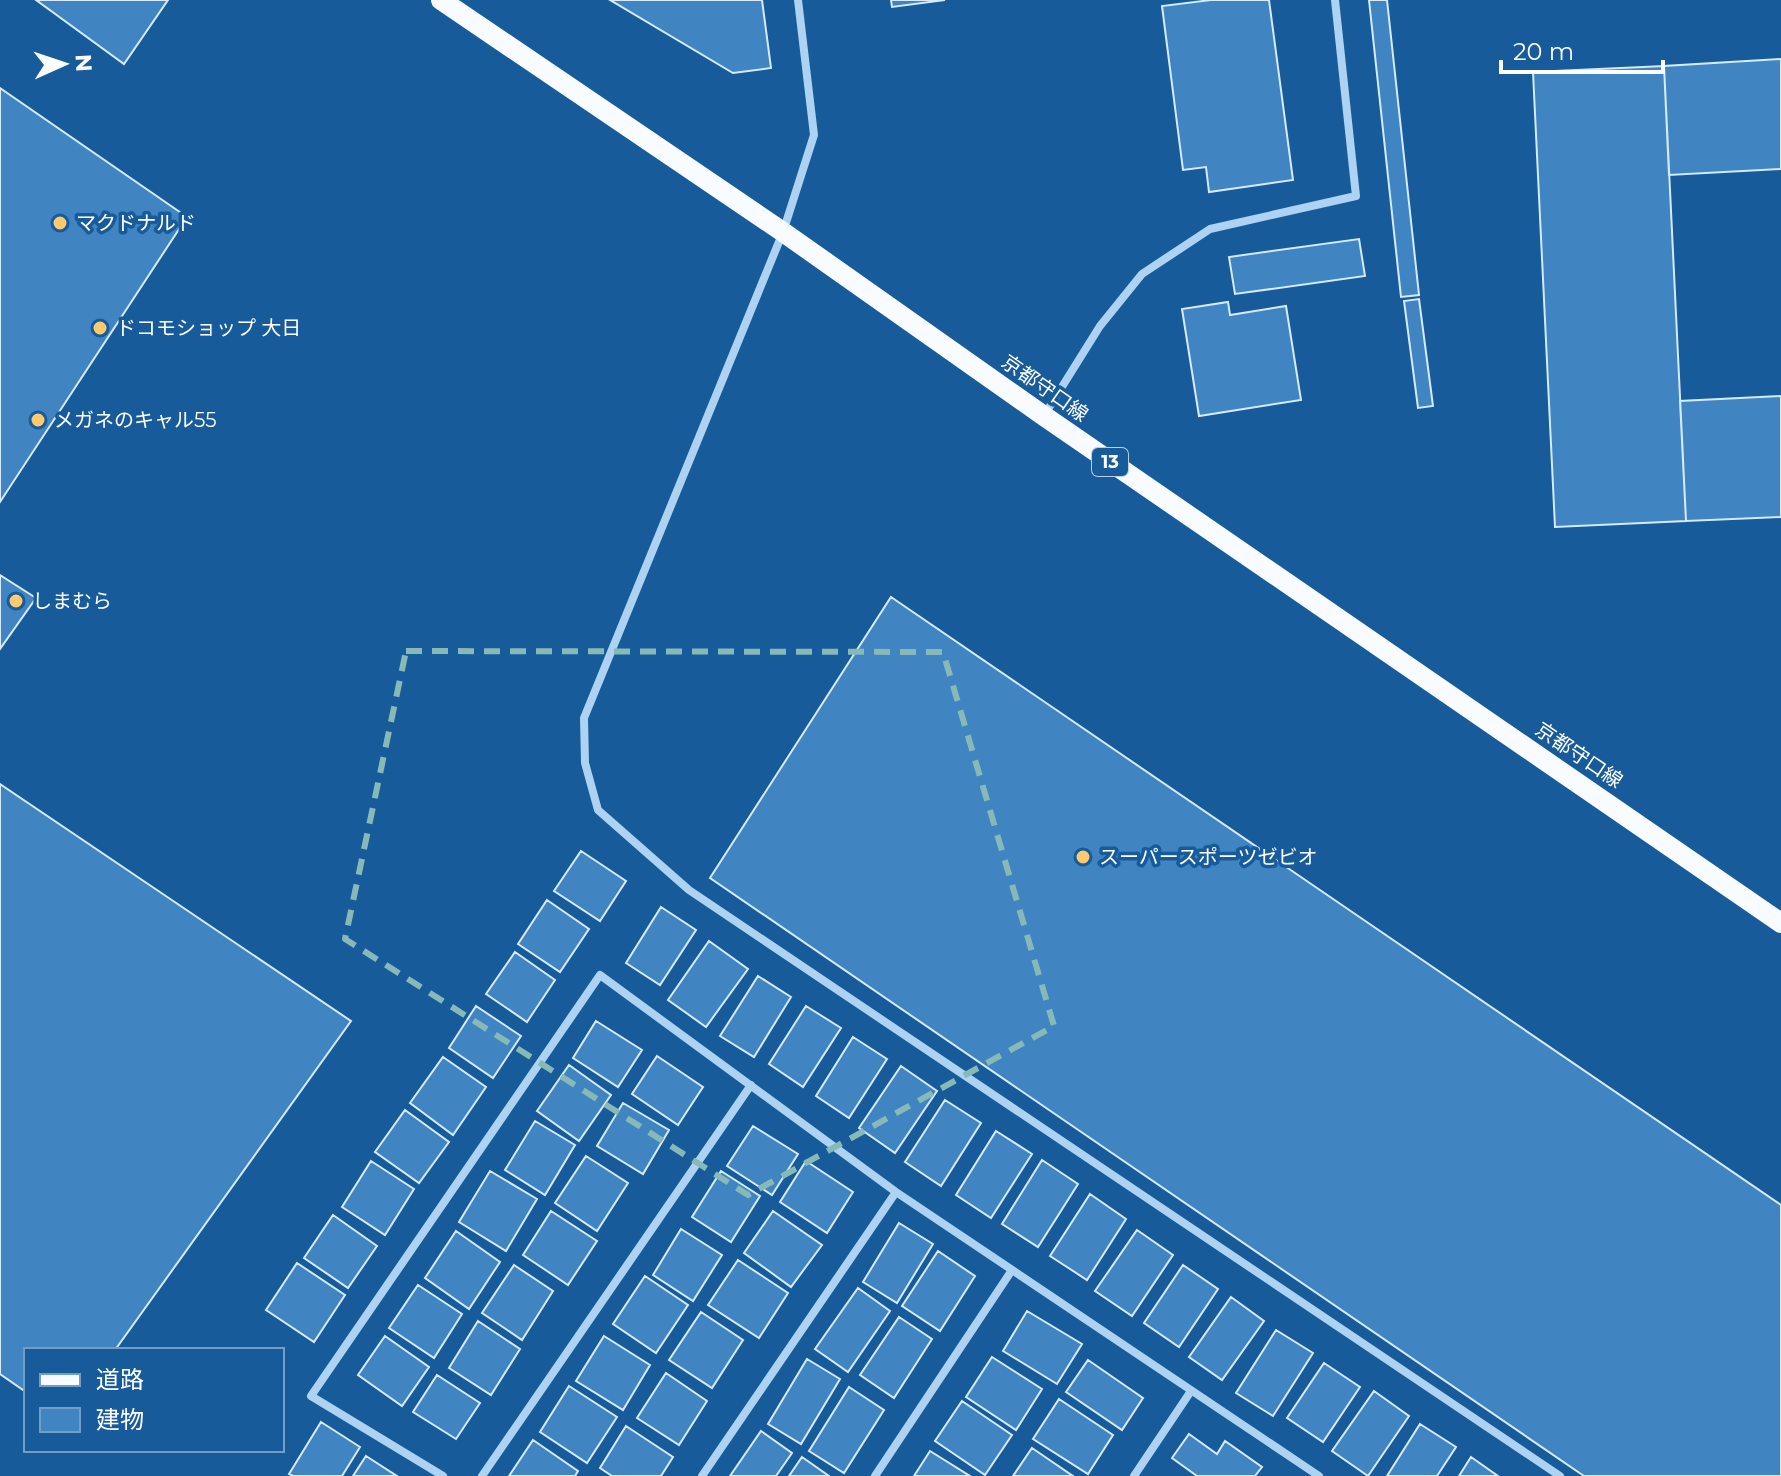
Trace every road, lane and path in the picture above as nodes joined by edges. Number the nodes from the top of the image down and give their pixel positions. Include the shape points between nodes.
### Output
1 (441, 0) edge
2 (798, 0) edge
3 (1335, 0) edge
4 (783, 232) junction
5 (1044, 416) junction
6 (1781, 923) edge
7 (751, 1085) junction
8 (896, 1192) junction
9 (1012, 1270) junction
10 (1191, 1391) junction
11 (443, 1476) edge
12 (482, 1476) edge
13 (702, 1476) edge
14 (875, 1476) edge
15 (1134, 1476) edge
16 (1319, 1476) edge
17 (1560, 1476) edge

1 - 4 main road, 京都守口線 / 13
2 - 4 street via 814,135
3 - 5 street via 1356,196 1210,229 1142,274 1100,326
4 - 5 main road, 京都守口線 / 13
4 - 17 street via 584,718 585,763 598,810 689,890
5 - 6 main road, 京都守口線 / 13
7 - 8 street
7 - 11 street via 600,975 311,1396
7 - 12 street
8 - 9 street
8 - 13 street
9 - 10 street
9 - 14 street
10 - 15 street
10 - 16 street

